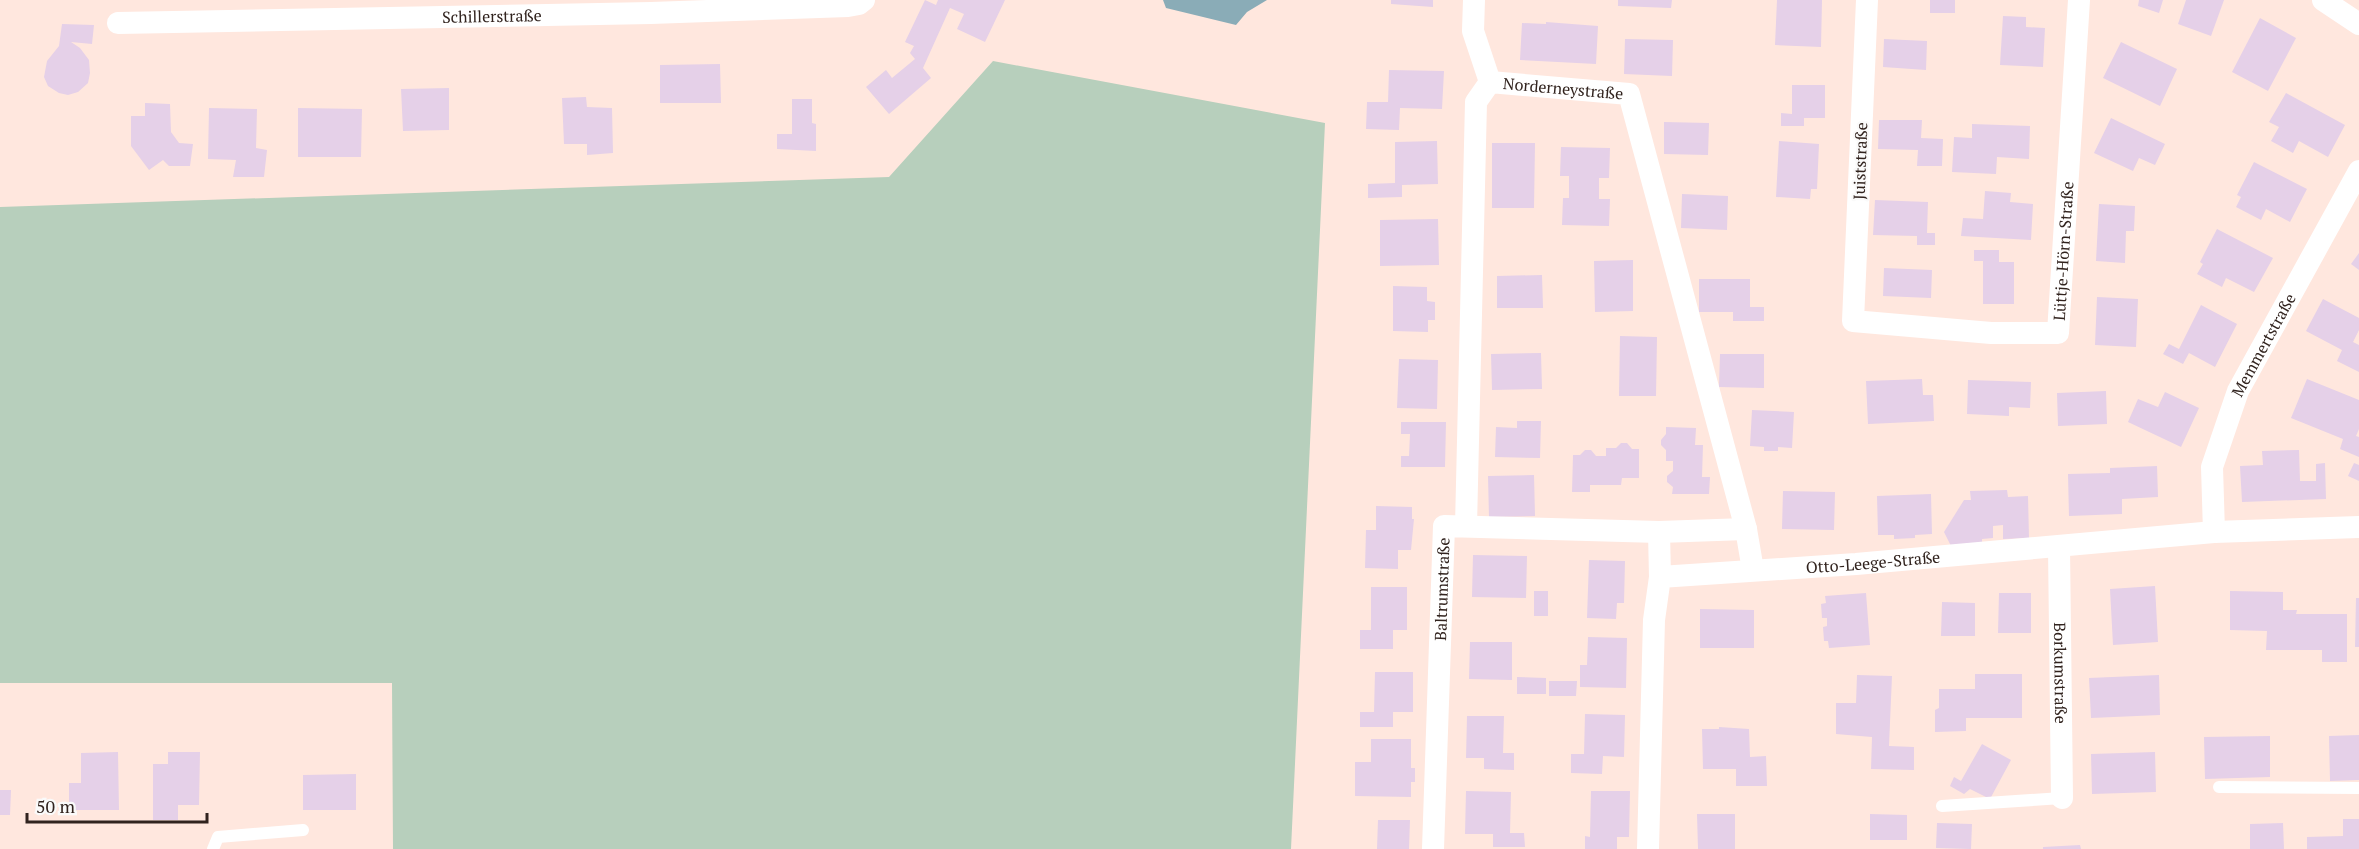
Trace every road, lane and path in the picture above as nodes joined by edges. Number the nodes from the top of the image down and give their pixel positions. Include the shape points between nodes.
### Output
1 (864, 0) edge
2 (1474, 0) edge
3 (1867, 0) edge
4 (2079, 0) edge
5 (2323, 0) edge
6 (651, 7) edge
7 (118, 23) dead end
8 (2359, 24) edge
9 (1490, 82) junction
10 (2359, 171) edge
11 (1853, 321) joint
12 (1466, 526) junction
13 (2359, 527) edge
14 (1746, 529) junction
15 (1659, 532) junction
16 (2214, 532) junction
17 (2059, 546) junction
18 (1753, 570) junction
19 (1660, 577) junction
20 (2219, 787) dead end
21 (2359, 788) edge
22 (2061, 798) joint
23 (1942, 806) dead end
24 (303, 830) dead end
25 (213, 849) edge
26 (1433, 849) edge
27 (1648, 849) edge

1 - 6 street, Schillerstraße via 848,6
2 - 9 street via 1473,31
3 - 11 street, Juiststraße
4 - 11 street, Lüttje-Hörn-Straße via 2058,333 1991,333
5 - 8 street
6 - 7 street, Schillerstraße
9 - 12 street, Norderneystraße via 1476,102
9 - 14 street, Norderneystraße via 1629,94
10 - 16 street, Memmertstraße via 2238,391 2212,466
12 - 15 street, Baltrumstraße
12 - 26 street, Baltrumstraße via 1444,526
13 - 16 street, Otto-Leege-Straße
14 - 15 street, Baltrumstraße
14 - 18 street, Norderneystraße
15 - 19 street
16 - 17 street, Otto-Leege-Straße
17 - 18 street, Otto-Leege-Straße
17 - 22 street, Borkumstraße
18 - 19 street, Otto-Leege-Straße
19 - 27 street via 1654,620
20 - 21 lane
22 - 23 lane
24 - 25 lane via 218,837

